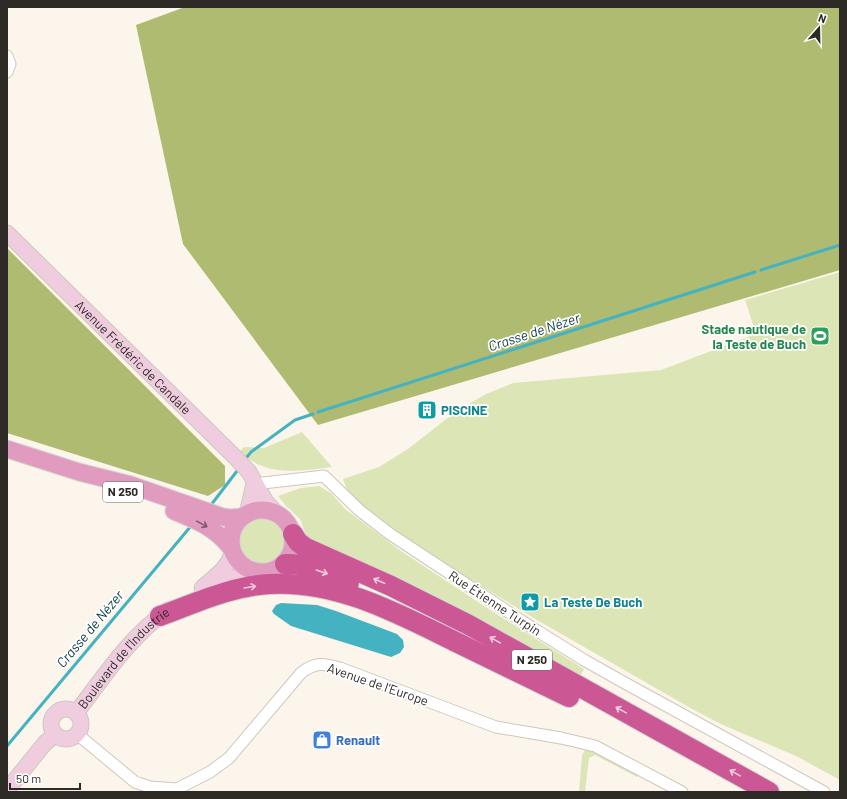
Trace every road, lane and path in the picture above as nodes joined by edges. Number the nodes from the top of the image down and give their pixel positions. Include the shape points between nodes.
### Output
1 (7, 56) edge
2 (7, 72) edge
3 (7, 233) edge
4 (7, 449) edge
5 (80, 472) junction
6 (254, 484) junction
7 (274, 512) junction
8 (244, 515) junction
9 (293, 534) junction
10 (231, 551) junction
11 (285, 564) junction
12 (256, 572) junction
13 (196, 594) junction
14 (160, 616) junction
15 (569, 697) junction
16 (76, 713) junction
17 (77, 734) junction
18 (55, 735) junction
19 (7, 790) edge
20 (177, 791) edge
21 (682, 792) edge
22 (741, 792) edge
23 (769, 792) edge
24 (824, 792) edge

1 - 2 street via 10,64
3 - 6 street, Avenue Frédéric de Candale via 220,442 249,472
4 - 5 main road, N 250
5 - 8 main road, N 250 via 131,485 224,517
5 -> 10 main road, N 250 via 193,519 225,540
6 - 7 street, Avenue Frédéric de Candale
6 - 8 street
6 - 24 street, Rue Étienne Turpin via 324,476 359,510 390,534 532,628 622,682
7 - 8 main road, N 250 via 261,510
7 - 9 main road, N 250 via 285,519
8 - 10 main road via 235,523 232,530
9 - 11 main road via 294,545
23 -> 9 highway, N 250 via 469,625 306,548
10 - 12 main road, N 250 via 240,564
10 - 13 street, Boulevard de l'Industrie via 230,561 224,569
11 - 12 main road, N 250 via 266,572
11 -> 15 highway, N 250 via 308,567 384,598 462,637
12 - 13 street, Boulevard de l'Industrie via 238,576
13 - 14 street, Boulevard de l'Industrie
14 -> 15 highway, N 250 via 248,586 309,586 350,596 419,624
14 - 16 street, Boulevard de l'Industrie via 140,633
15 - 22 highway, N 250
16 - 17 street via 80,721
16 - 18 street via 66,709 57,712 51,720
17 - 18 street via 69,739
17 - 20 street, Avenue de l'Europe via 135,782 150,788
18 - 19 street via 45,743
20 - 21 street, Avenue de l'Europe via 229,758 301,673 317,664 326,664 496,727 595,746

